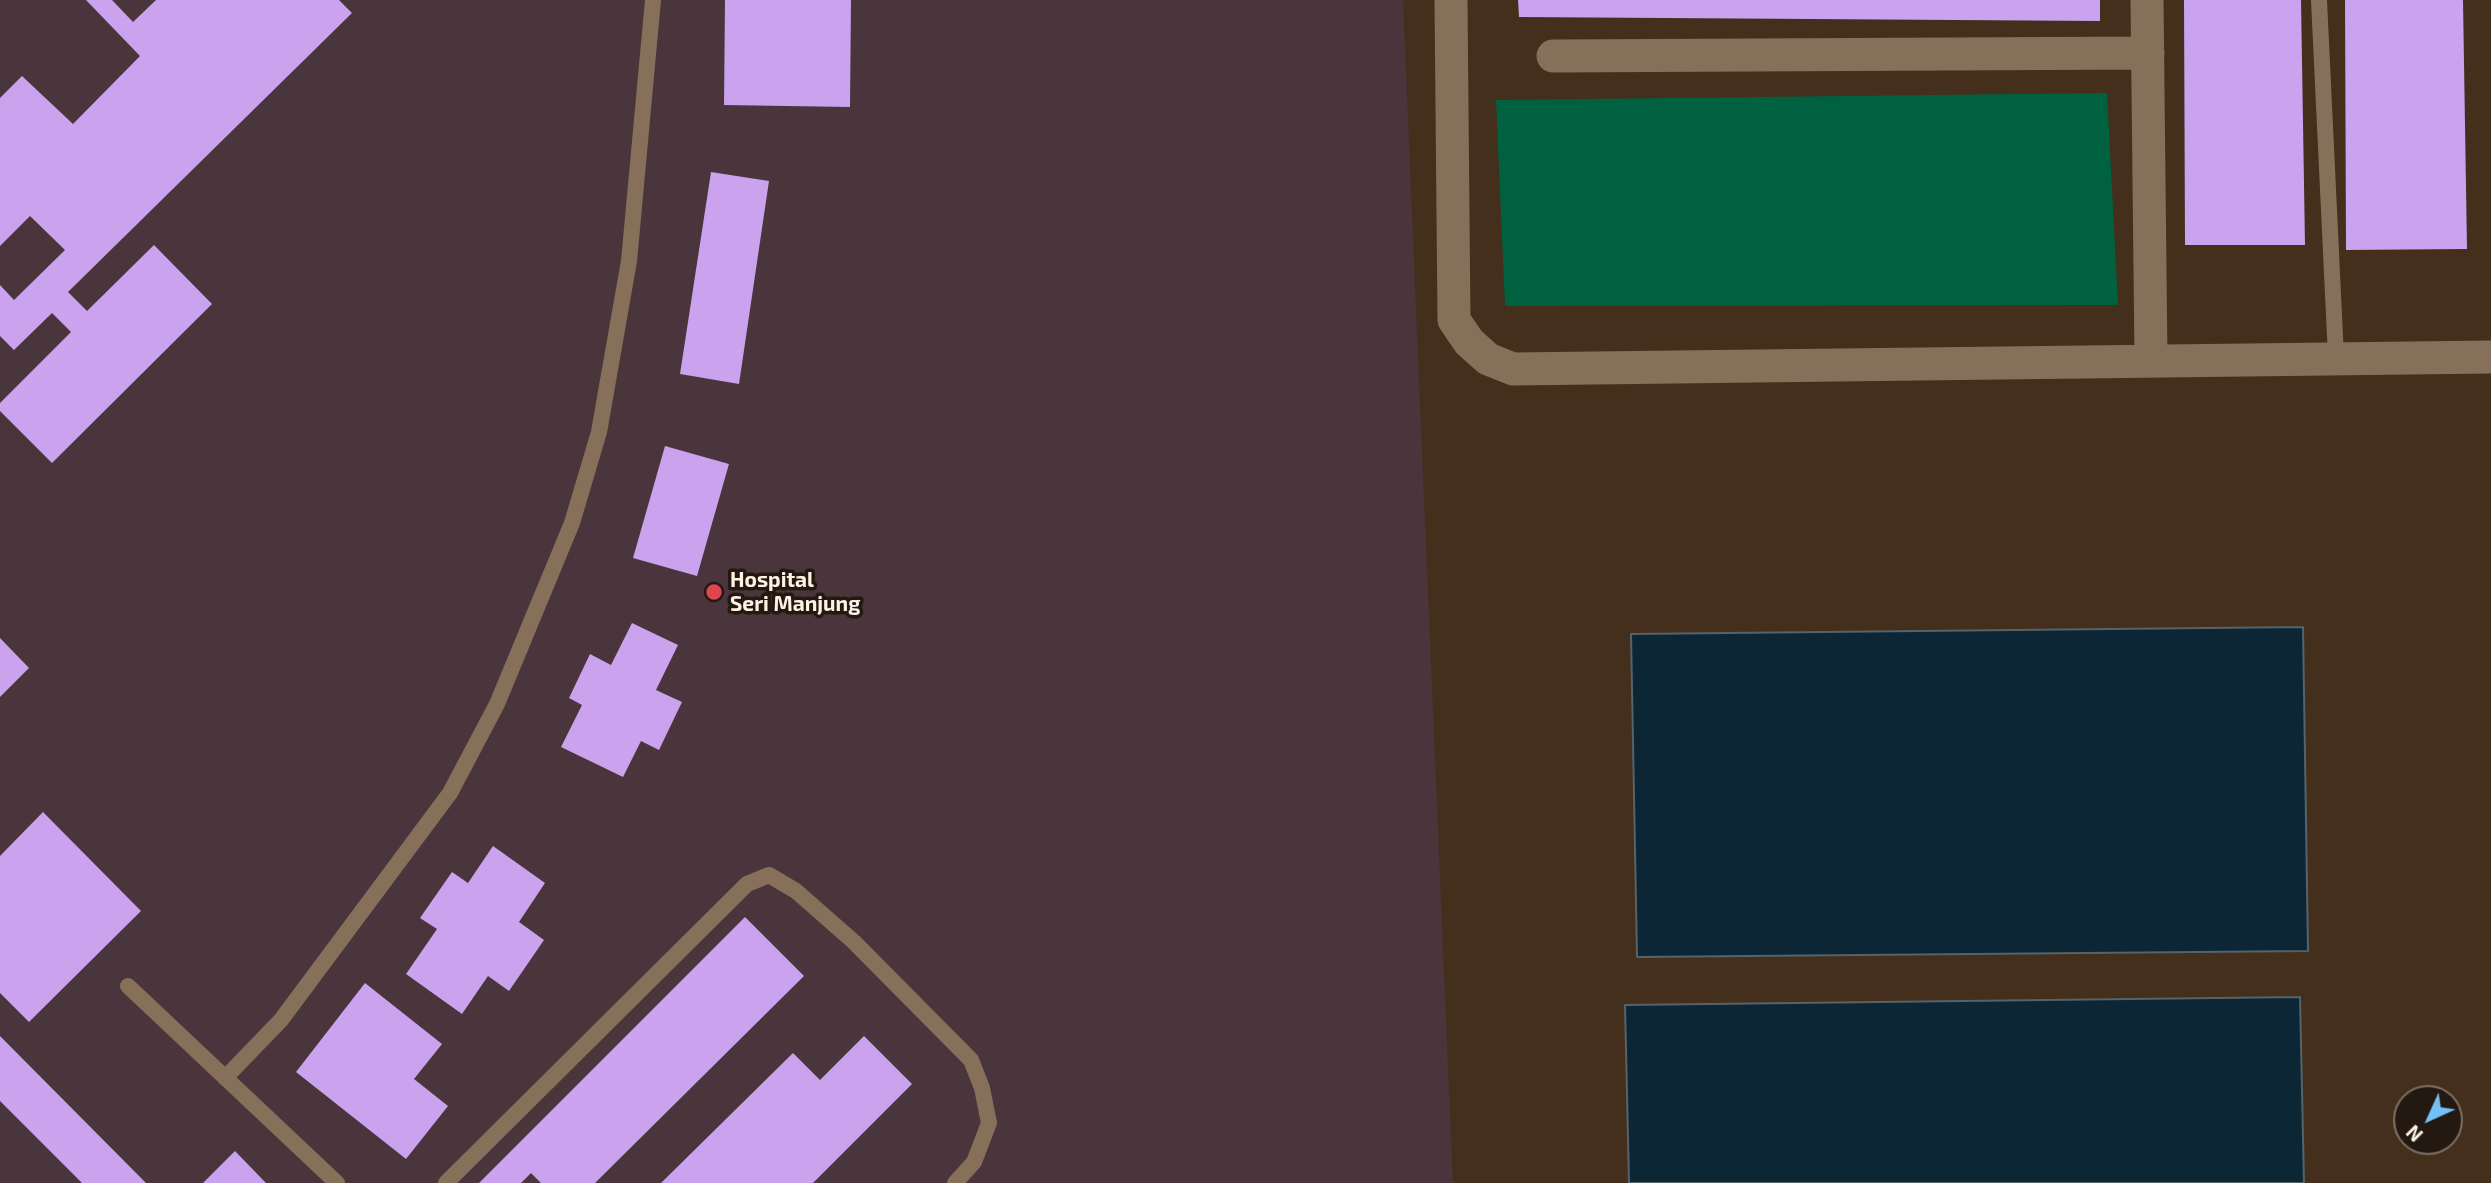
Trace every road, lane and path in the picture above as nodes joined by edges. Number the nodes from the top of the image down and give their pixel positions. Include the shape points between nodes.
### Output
1 (653, 0) edge
2 (1451, 0) edge
3 (2147, 0) edge
4 (2319, 0) edge
5 (2148, 53) junction
6 (1553, 56) dead end
7 (2336, 357) junction
8 (2491, 357) edge
9 (2151, 359) junction
10 (128, 986) dead end
11 (225, 1078) junction
12 (337, 1183) edge
13 (446, 1183) edge
14 (955, 1183) edge

1 - 11 lane via 629,261 599,432 572,523 497,704 450,793 281,1020
2 - 9 street via 1454,320 1488,359 1513,369
3 - 5 street
4 - 7 lane
5 - 6 street
5 - 9 street
7 - 8 street
7 - 9 street
10 - 11 lane
11 - 12 lane
13 - 14 lane via 747,884 769,875 796,891 854,942 971,1060 989,1123 974,1162

